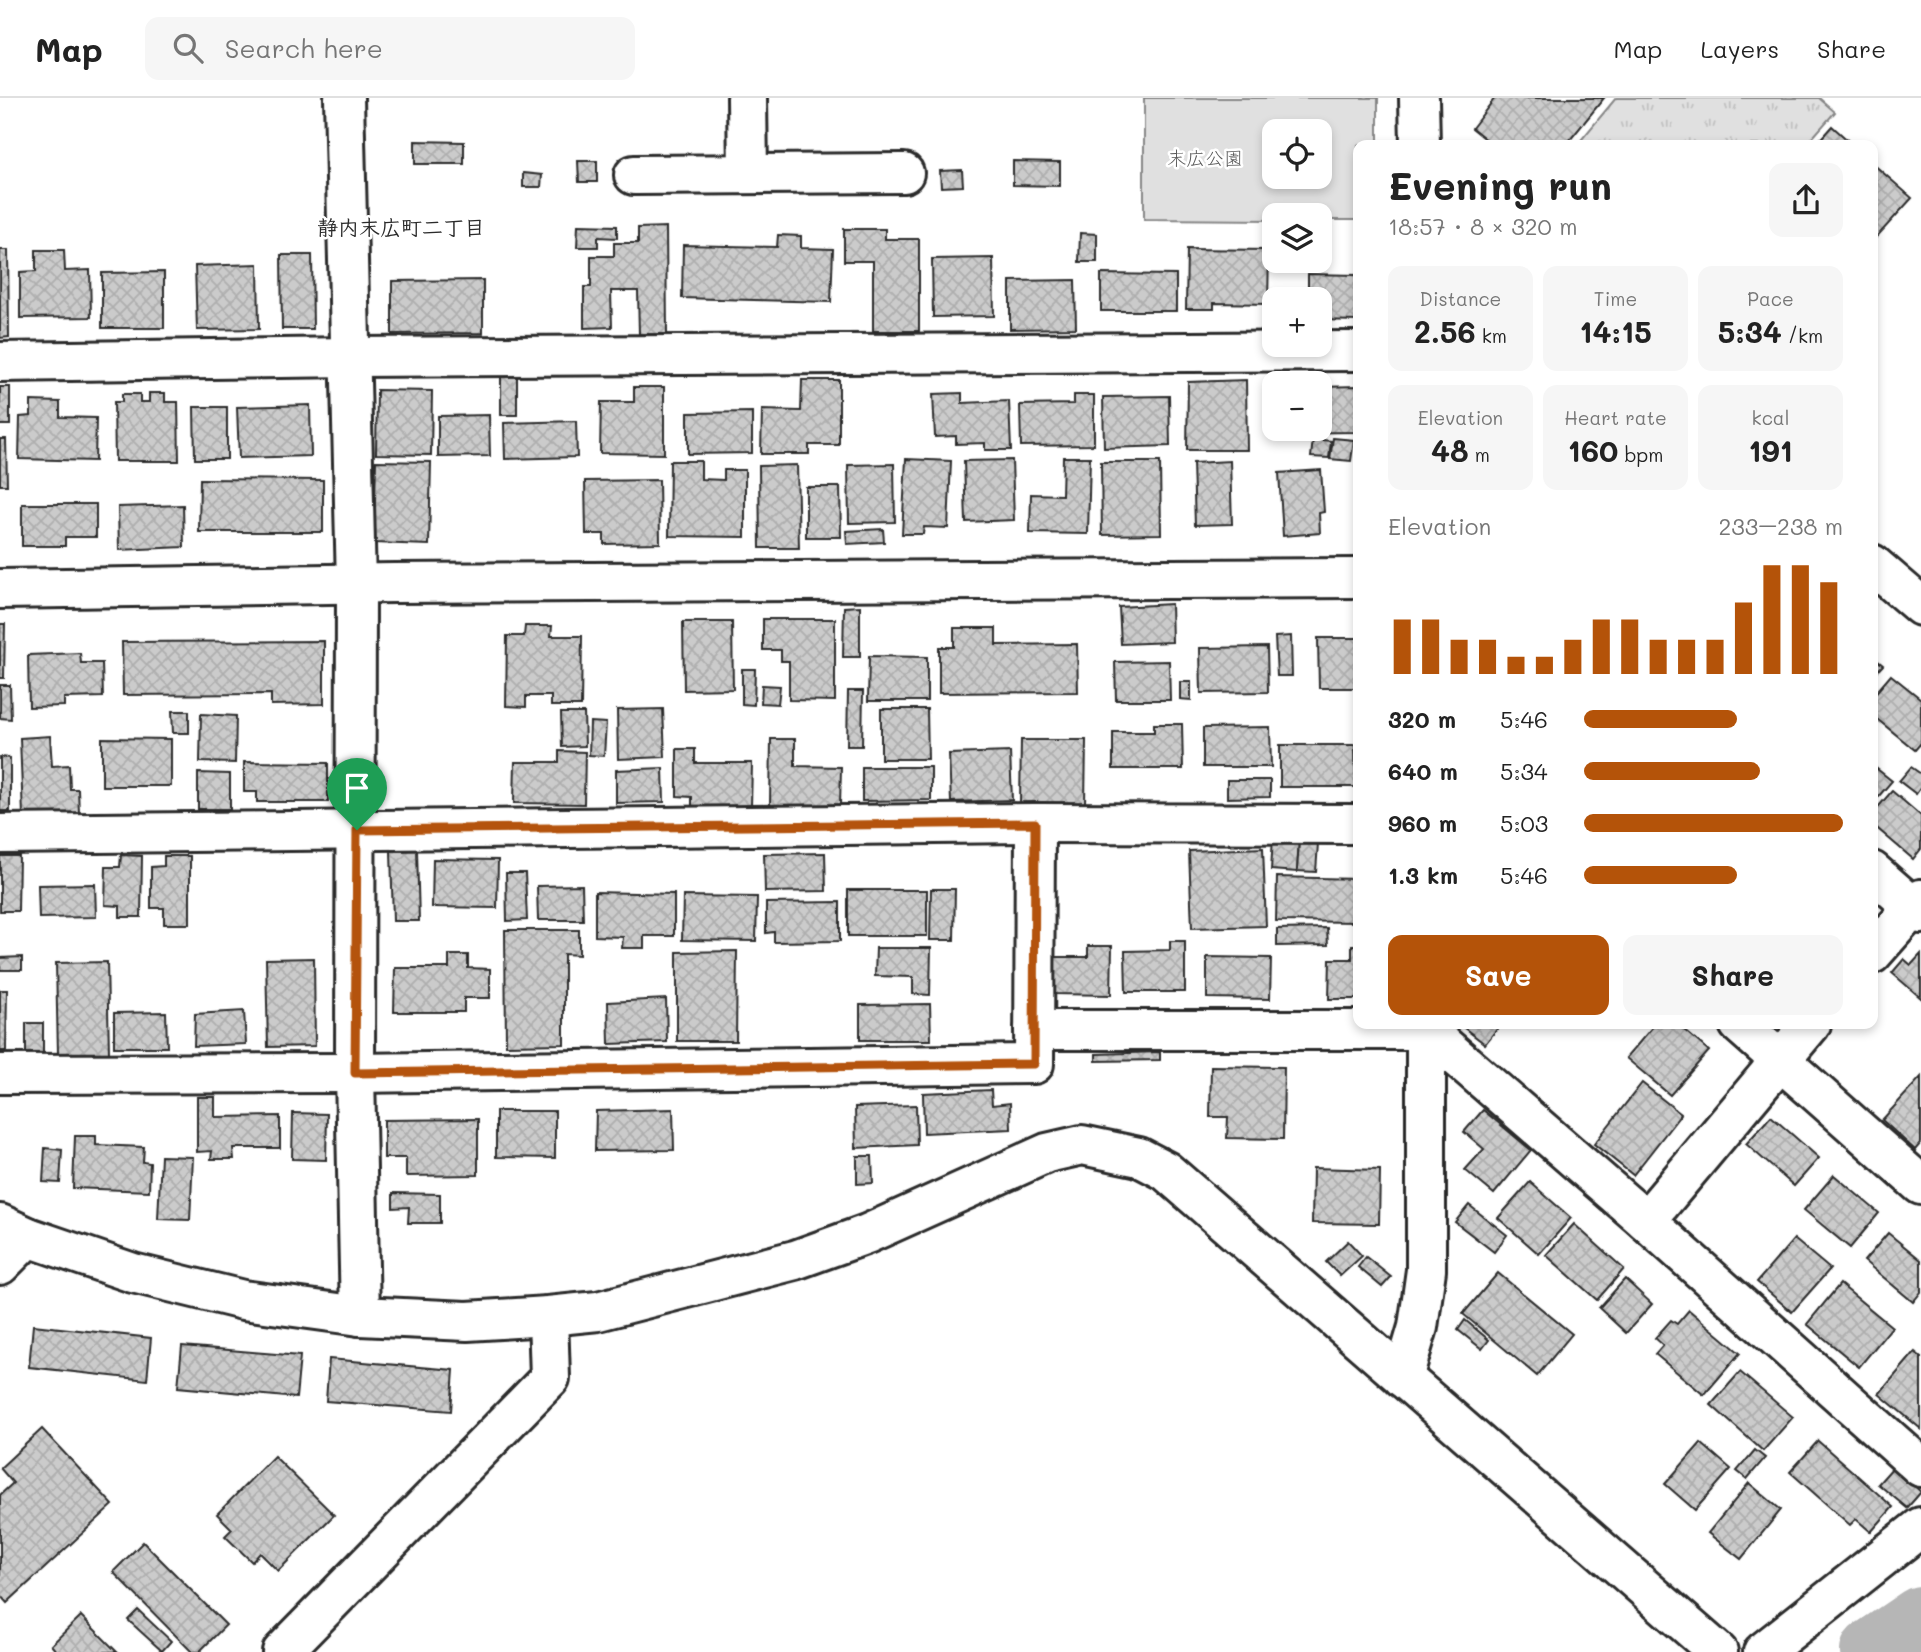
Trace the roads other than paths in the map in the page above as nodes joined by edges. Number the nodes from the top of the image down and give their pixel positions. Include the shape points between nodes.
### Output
1 (344, 98) edge
2 (747, 98) edge
3 (1419, 98) edge
4 (1420, 140) edge
5 (904, 173) dead end
6 (748, 174) junction
7 (634, 175) dead end
8 (1353, 351) edge
9 (351, 357) junction
10 (0, 362) edge
11 (1878, 569) edge
12 (1353, 578) edge
13 (356, 584) junction
14 (0, 589) edge
15 (1921, 606) edge
16 (1035, 823) junction
17 (1353, 824) edge
18 (357, 830) junction
19 (0, 834) edge
20 (1878, 876) edge
21 (1919, 907) edge
22 (1878, 948) edge
23 (1353, 1028) edge
24 (1426, 1029) edge
25 (1428, 1029) edge
26 (1746, 1029) edge
27 (1807, 1029) edge
28 (1034, 1030) junction
29 (1780, 1059) junction
30 (355, 1073) junction
31 (0, 1074) edge
32 (1921, 1185) edge
33 (1646, 1221) junction
34 (14, 1231) edge
35 (0, 1265) edge
36 (360, 1316) junction
37 (548, 1316) junction
38 (1403, 1378) junction
39 (1921, 1467) edge
40 (1921, 1527) edge
41 (282, 1652) edge
42 (1718, 1652) edge
43 (1763, 1652) edge

1 - 9 street
2 - 6 street
3 - 4 street
5 - 6 street
6 - 7 street
8 - 9 street
9 - 10 street
9 - 13 street
11 - 15 street
12 - 13 street
13 - 14 street
13 - 18 street
16 - 17 street
16 - 18 street
16 - 28 street
18 - 19 street
18 - 30 street
20 - 21 street
21 - 22 street
23 - 28 street
24 - 38 street via 1426,1270 1418,1327
25 - 33 street
26 - 29 street
27 - 29 street
28 - 30 street via 1034,1064
29 - 32 street
29 - 33 street
30 - 31 street
30 - 36 street
33 - 39 street
34 - 35 street
34 - 36 street via 133,1273 243,1300
36 - 37 street via 467,1321
37 - 38 street via 598,1311 794,1260 867,1234 1047,1153 1082,1145 1139,1157 1166,1171
37 - 41 street via 550,1378
38 - 42 street
40 - 43 street

